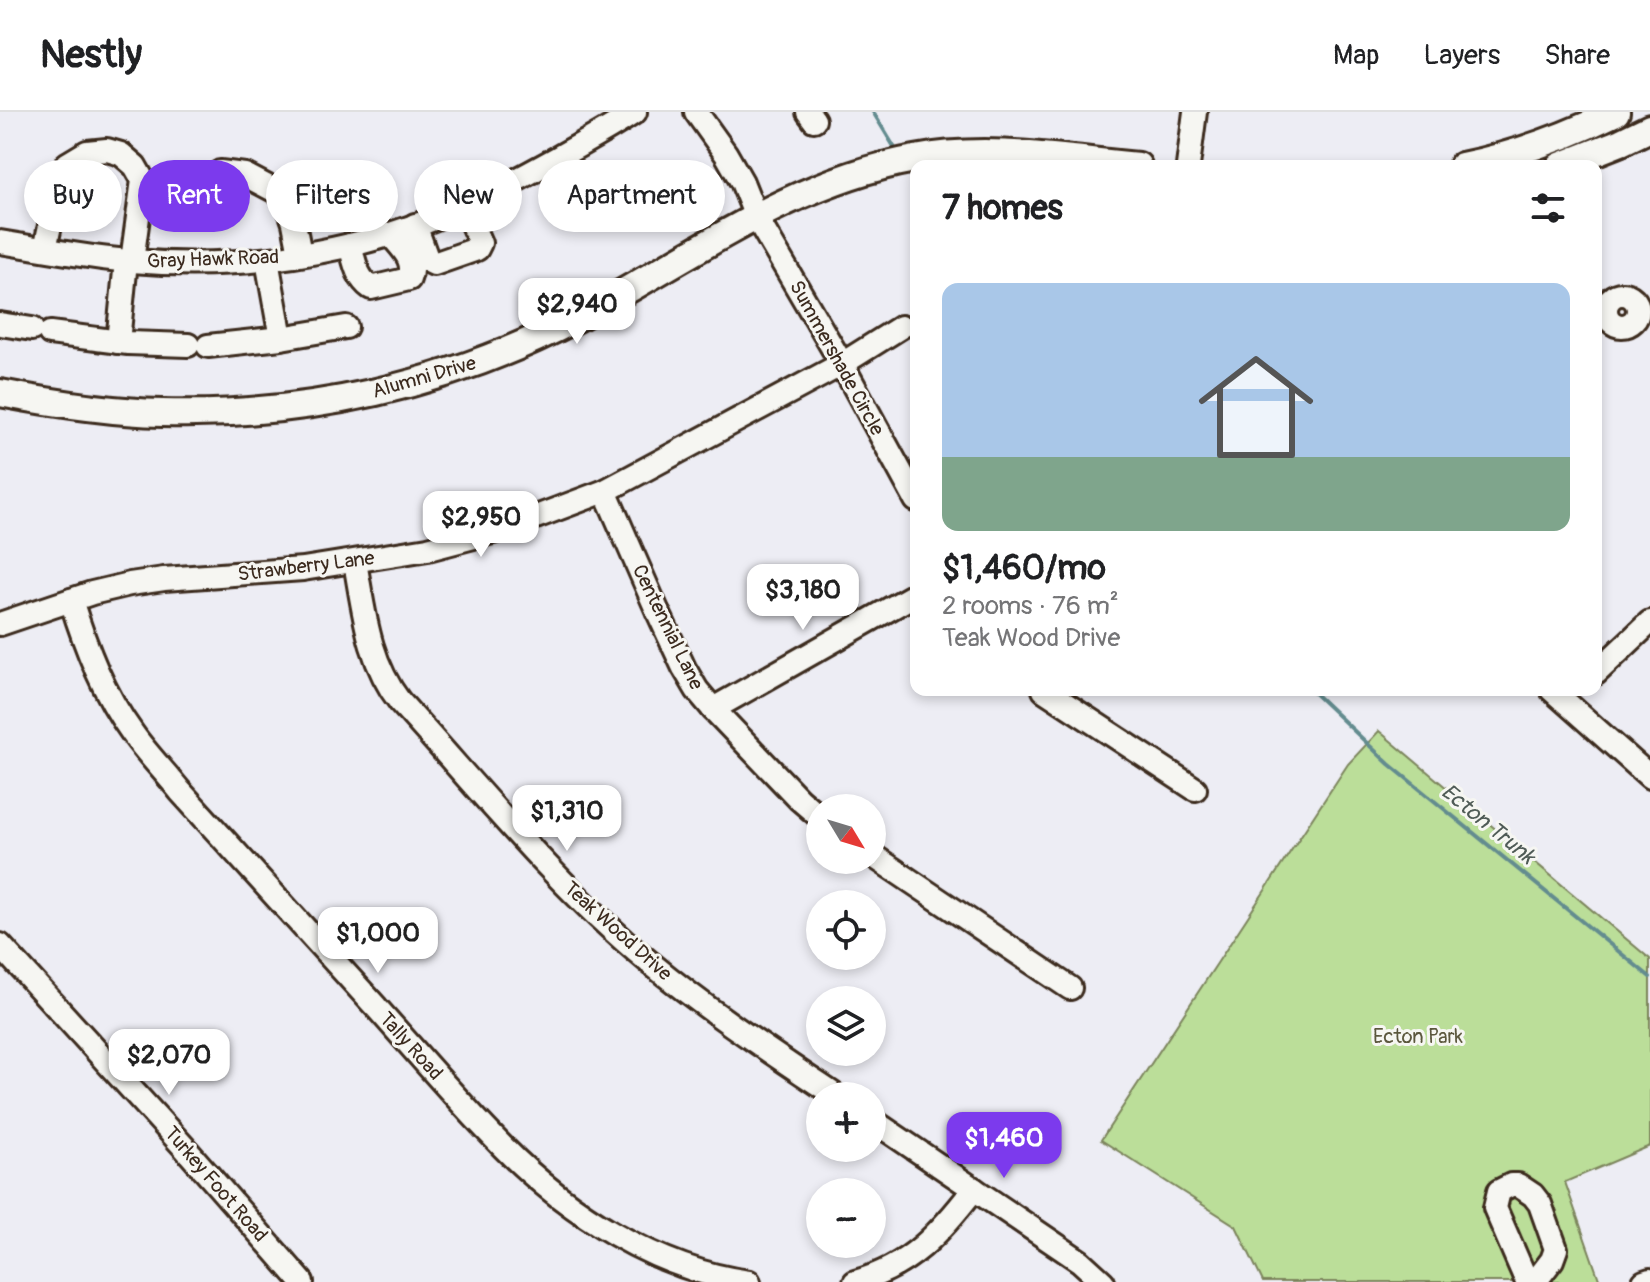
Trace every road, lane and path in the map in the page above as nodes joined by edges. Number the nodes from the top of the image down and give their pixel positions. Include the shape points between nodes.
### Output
1 (635, 112) edge
2 (696, 112) edge
3 (1195, 112) edge
4 (1616, 112) edge
5 (1644, 112) edge
6 (1650, 117) edge
7 (1585, 122) edge
8 (1650, 128) edge
9 (910, 160) edge
10 (912, 160) edge
11 (1072, 160) edge
12 (1189, 160) edge
13 (1484, 160) edge
14 (1575, 160) edge
15 (522, 177) edge
16 (250, 178) edge
17 (756, 217) junction
18 (414, 225) edge
19 (418, 232) edge
20 (475, 232) edge
21 (390, 234) junction
22 (0, 242) edge
23 (350, 245) junction
24 (45, 249) junction
25 (300, 254) junction
26 (267, 260) junction
27 (129, 261) junction
28 (0, 324) edge
29 (346, 327) dead end
30 (901, 327) dead end
31 (281, 338) junction
32 (118, 342) junction
33 (842, 364) junction
34 (0, 393) edge
35 (910, 489) edge
36 (605, 491) junction
37 (355, 562) junction
38 (910, 597) edge
39 (71, 600) junction
40 (1650, 622) edge
41 (0, 624) edge
42 (1602, 667) edge
43 (1053, 696) edge
44 (1568, 696) edge
45 (713, 709) junction
46 (1650, 777) edge
47 (1195, 789) dead end
48 (806, 805) edge
49 (886, 864) edge
50 (0, 945) edge
51 (1070, 988) dead end
52 (815, 1082) edge
53 (886, 1129) edge
54 (974, 1189) junction
55 (1650, 1280) edge
56 (302, 1282) edge
57 (749, 1282) edge
58 (855, 1282) edge
59 (1103, 1282) edge
60 (1527, 1282) edge
61 (1535, 1282) edge
62 (1644, 1282) edge

1 - 15 street, Gray Hawk Road
2 - 17 street via 726,154
3 - 12 street
4 - 7 main road
5 - 6 main road
7 - 13 main road via 1528,148
8 - 14 main road
9 - 17 main road, Alumni Drive via 827,183
10 - 11 main road, Alumni Drive via 995,153
16 - 25 street via 285,196
17 - 33 street, Summershade Circle
17 - 34 main road, Alumni Drive via 530,341 476,363 365,395 275,409 189,413 116,410
18 - 21 street, Gray Hawk Road
19 - 20 street via 434,264 477,249
21 - 23 street, Gray Hawk Road
21 - 23 street via 410,259 409,279 371,288 358,275
22 - 24 street, Gray Hawk Road
23 - 25 street, Gray Hawk Road
24 - 27 street, Gray Hawk Road
24 - 27 street via 67,164 87,152 107,150 121,154 143,180
25 - 26 street, Gray Hawk Road
26 - 27 street, Gray Hawk Road
26 - 31 street
27 - 32 street
28 - 32 street
29 - 31 street
30 - 33 street, Strawberry Lane
31 - 32 street via 198,346
33 - 35 street, Summershade Circle
33 - 36 street, Strawberry Lane
36 - 37 street, Strawberry Lane via 504,529
36 - 45 street, Centennial Lane via 684,668
37 - 39 street, Strawberry Lane via 141,582
37 - 52 street, Teak Wood Drive via 376,662 410,714 550,868 646,960
38 - 45 street
39 - 41 street, Strawberry Lane
39 - 57 street, Tally Road via 95,667 133,735 503,1148 570,1205 625,1240 684,1266
40 - 42 street
43 - 47 street
44 - 46 street
45 - 48 street, Centennial Lane
49 - 51 street
50 - 56 street, Turkey Foot Road
53 - 54 street
54 - 58 street via 913,1255
54 - 59 street
55 - 62 street
60 - 61 street via 1495,1208 1499,1191 1511,1185 1540,1204 1556,1249

